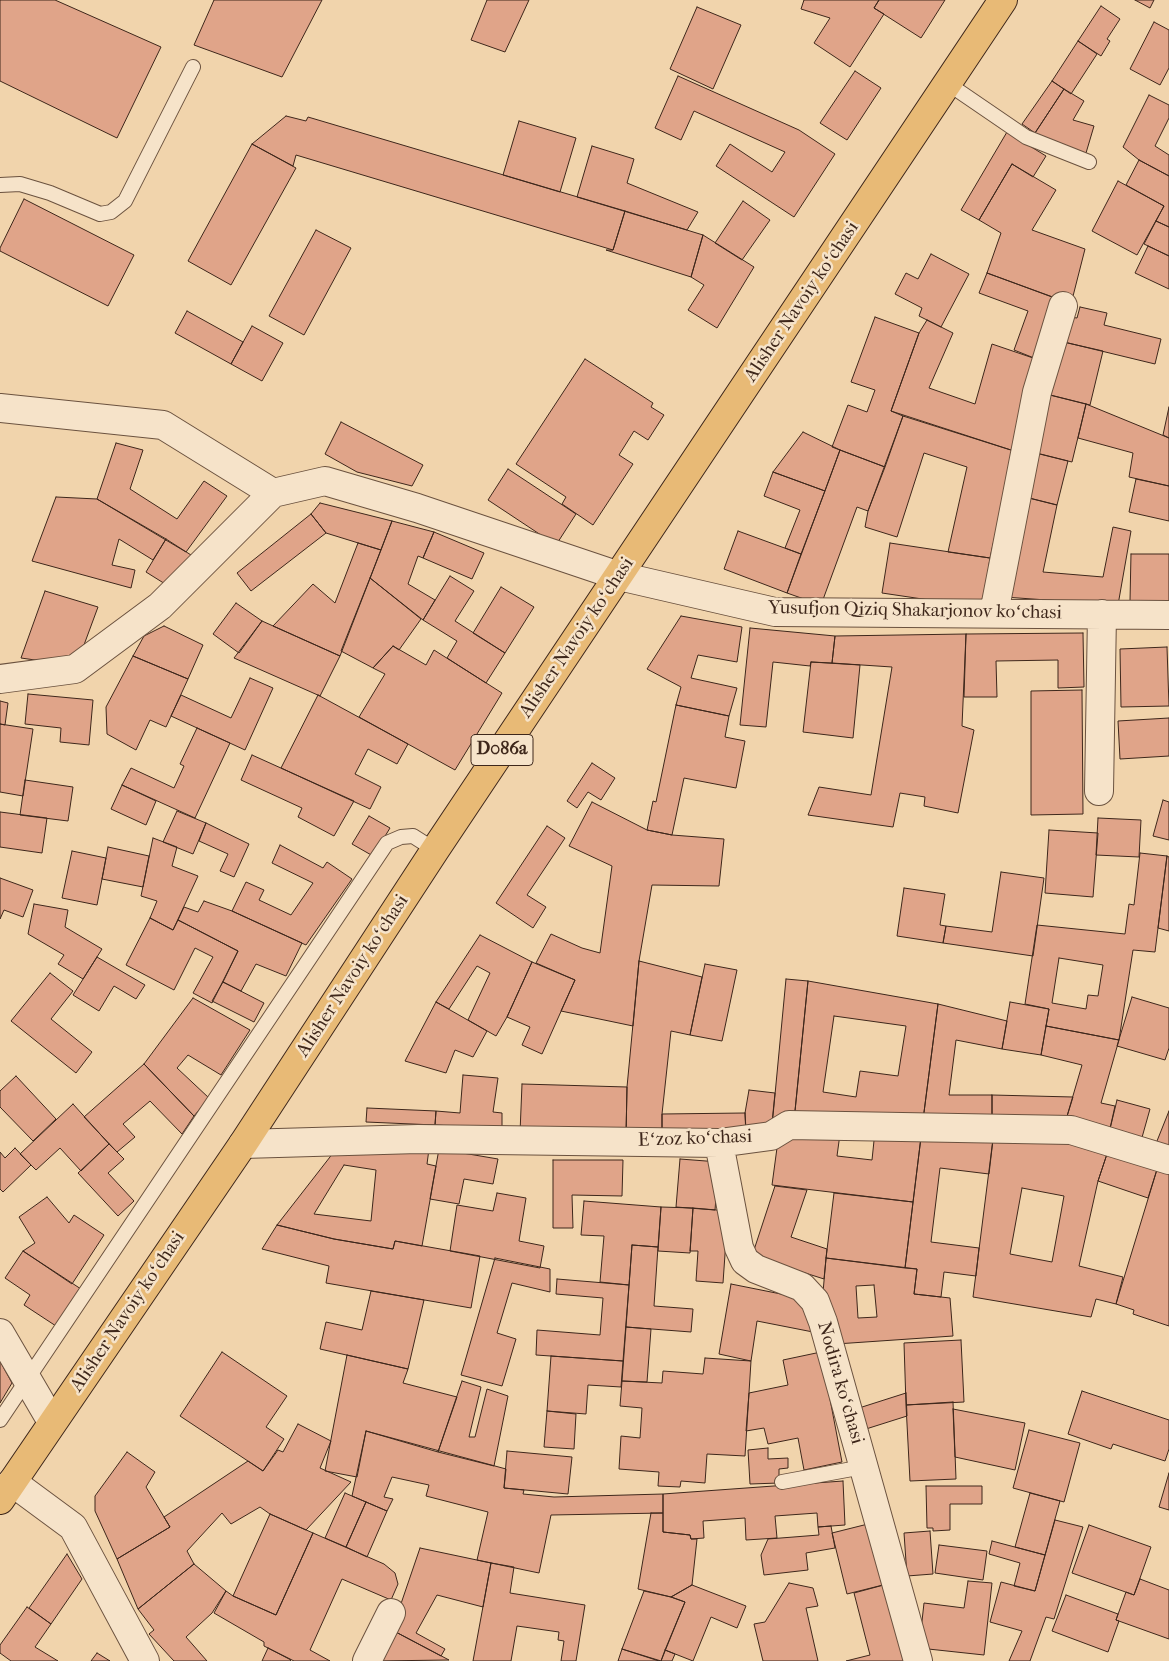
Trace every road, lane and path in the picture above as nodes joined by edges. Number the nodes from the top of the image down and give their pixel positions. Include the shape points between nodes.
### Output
1 (1003, 0) edge
2 (193, 67) dead end
3 (947, 83) junction
4 (1089, 162) dead end
5 (0, 185) edge
6 (1063, 306) dead end
7 (0, 408) edge
8 (273, 493) junction
9 (619, 576) junction
10 (994, 613) junction
11 (1102, 614) junction
12 (1169, 615) edge
13 (0, 679) edge
14 (1099, 791) dead end
15 (435, 850) junction
16 (718, 1142) junction
17 (243, 1144) junction
18 (1169, 1160) edge
19 (0, 1333) edge
20 (27, 1379) junction
21 (0, 1420) edge
22 (52, 1422) junction
23 (863, 1466) junction
24 (782, 1482) dead end
25 (6, 1492) edge
26 (391, 1613) dead end
27 (144, 1661) edge
28 (367, 1661) edge
29 (918, 1661) edge

1 - 3 main road, Alisher Navoiy koʻchasi / D086a
2 - 5 lane via 125,201 111,212 100,214 20,184
3 - 4 lane via 1026,137
3 - 9 main road, Alisher Navoiy koʻchasi / D086a
6 - 10 street via 1037,392
7 - 8 street via 163,425
8 - 9 street, Yusufjon Qiziq Shakarjonov koʻchasi via 325,481 418,508
8 - 13 street via 160,606 76,669
9 - 10 street, Yusufjon Qiziq Shakarjonov koʻchasi via 775,612
9 - 15 main road, Alisher Navoiy koʻchasi / D086a
10 - 11 street, Yusufjon Qiziq Shakarjonov koʻchasi
11 - 12 street, Yusufjon Qiziq Shakarjonov koʻchasi
11 - 14 street
15 - 17 main road, Alisher Navoiy koʻchasi / D086a
15 - 20 lane via 413,836 387,843
16 - 17 street, Eʻzoz koʻchasi via 418,1138
16 - 18 street, Eʻzoz koʻchasi via 771,1136 789,1125 1071,1130
16 - 23 street, Nodira koʻchasi via 739,1248 745,1261 756,1269 802,1287 816,1301
17 - 22 main road, Alisher Navoiy koʻchasi / D086a
19 - 20 street
20 - 21 lane
20 - 22 street
22 - 25 main road, Alisher Navoiy koʻchasi / D086a
23 - 24 lane
23 - 29 street, Nodira koʻchasi
25 - 27 street via 73,1527
26 - 28 street

